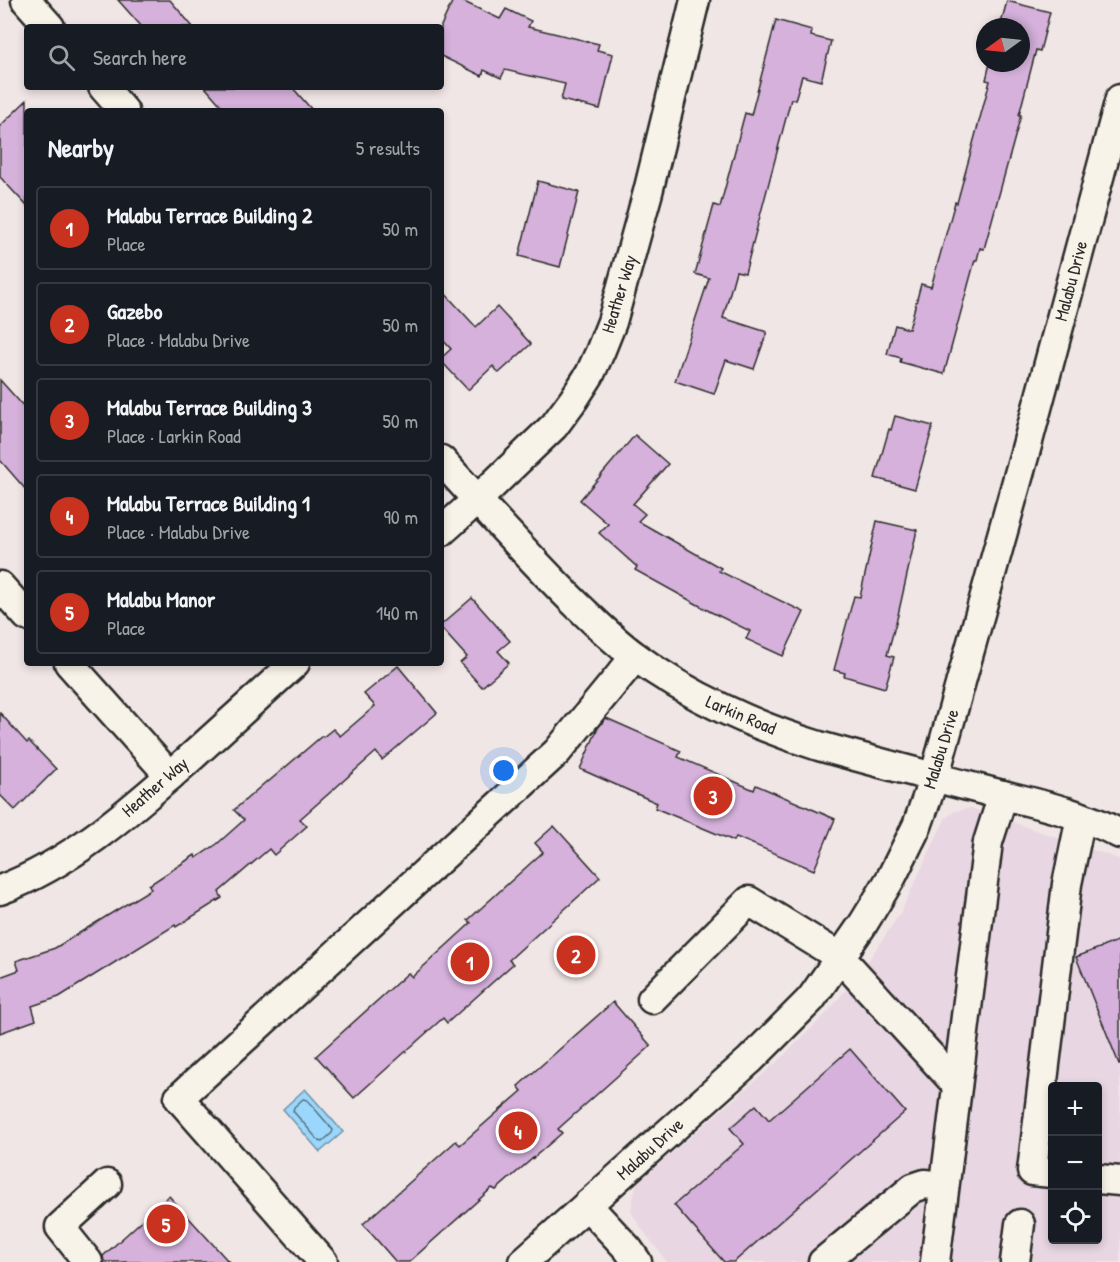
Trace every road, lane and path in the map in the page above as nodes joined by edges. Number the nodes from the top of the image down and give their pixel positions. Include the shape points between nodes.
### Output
1 (26, 0) edge
2 (695, 0) edge
3 (47, 24) edge
4 (106, 90) edge
5 (1120, 99) edge
6 (121, 108) edge
7 (444, 463) edge
8 (477, 500) junction
9 (444, 529) edge
10 (0, 586) edge
11 (24, 613) edge
12 (635, 657) junction
13 (72, 666) edge
14 (292, 666) edge
15 (170, 776) junction
16 (934, 778) junction
17 (1003, 795) junction
18 (1081, 817) junction
19 (1120, 834) edge
20 (0, 890) edge
21 (840, 957) junction
22 (652, 999) dead end
23 (957, 1085) junction
24 (1048, 1173) edge
25 (1102, 1179) edge
26 (1120, 1181) edge
27 (107, 1184) dead end
28 (944, 1186) junction
29 (587, 1205) junction
30 (1020, 1224) dead end
31 (88, 1262) edge
32 (323, 1262) edge
33 (523, 1262) edge
34 (637, 1262) edge
35 (823, 1262) edge
36 (935, 1262) edge
37 (1016, 1262) edge

1 - 3 street
2 - 8 street, Heather Way via 648,192 600,352 590,374 554,426
4 - 6 street
5 - 16 street, Malabu Drive
7 - 8 street, Larkin Road
8 - 9 street, Heather Way
8 - 12 street, Larkin Road via 563,591
10 - 11 street
12 - 16 street, Larkin Road via 707,701 772,729
12 - 32 street via 557,752 179,1098
13 - 15 street
14 - 15 street, Heather Way
15 - 20 street, Heather Way via 90,841 51,867
16 - 17 street, Larkin Road
16 - 21 street, Malabu Drive via 917,826 891,878
17 - 18 street, Larkin Road
17 - 23 street via 988,842
18 - 19 street, Larkin Road
18 - 24 street via 1067,884 1032,1171
21 - 22 street via 749,902
21 - 23 street
21 - 29 street, Malabu Drive via 811,999 750,1060
23 - 28 street
25 - 26 street
27 - 31 street via 60,1227
28 - 35 street via 925,1184 913,1188
28 - 36 street
29 - 33 street, Malabu Drive
29 - 34 street
30 - 37 street

